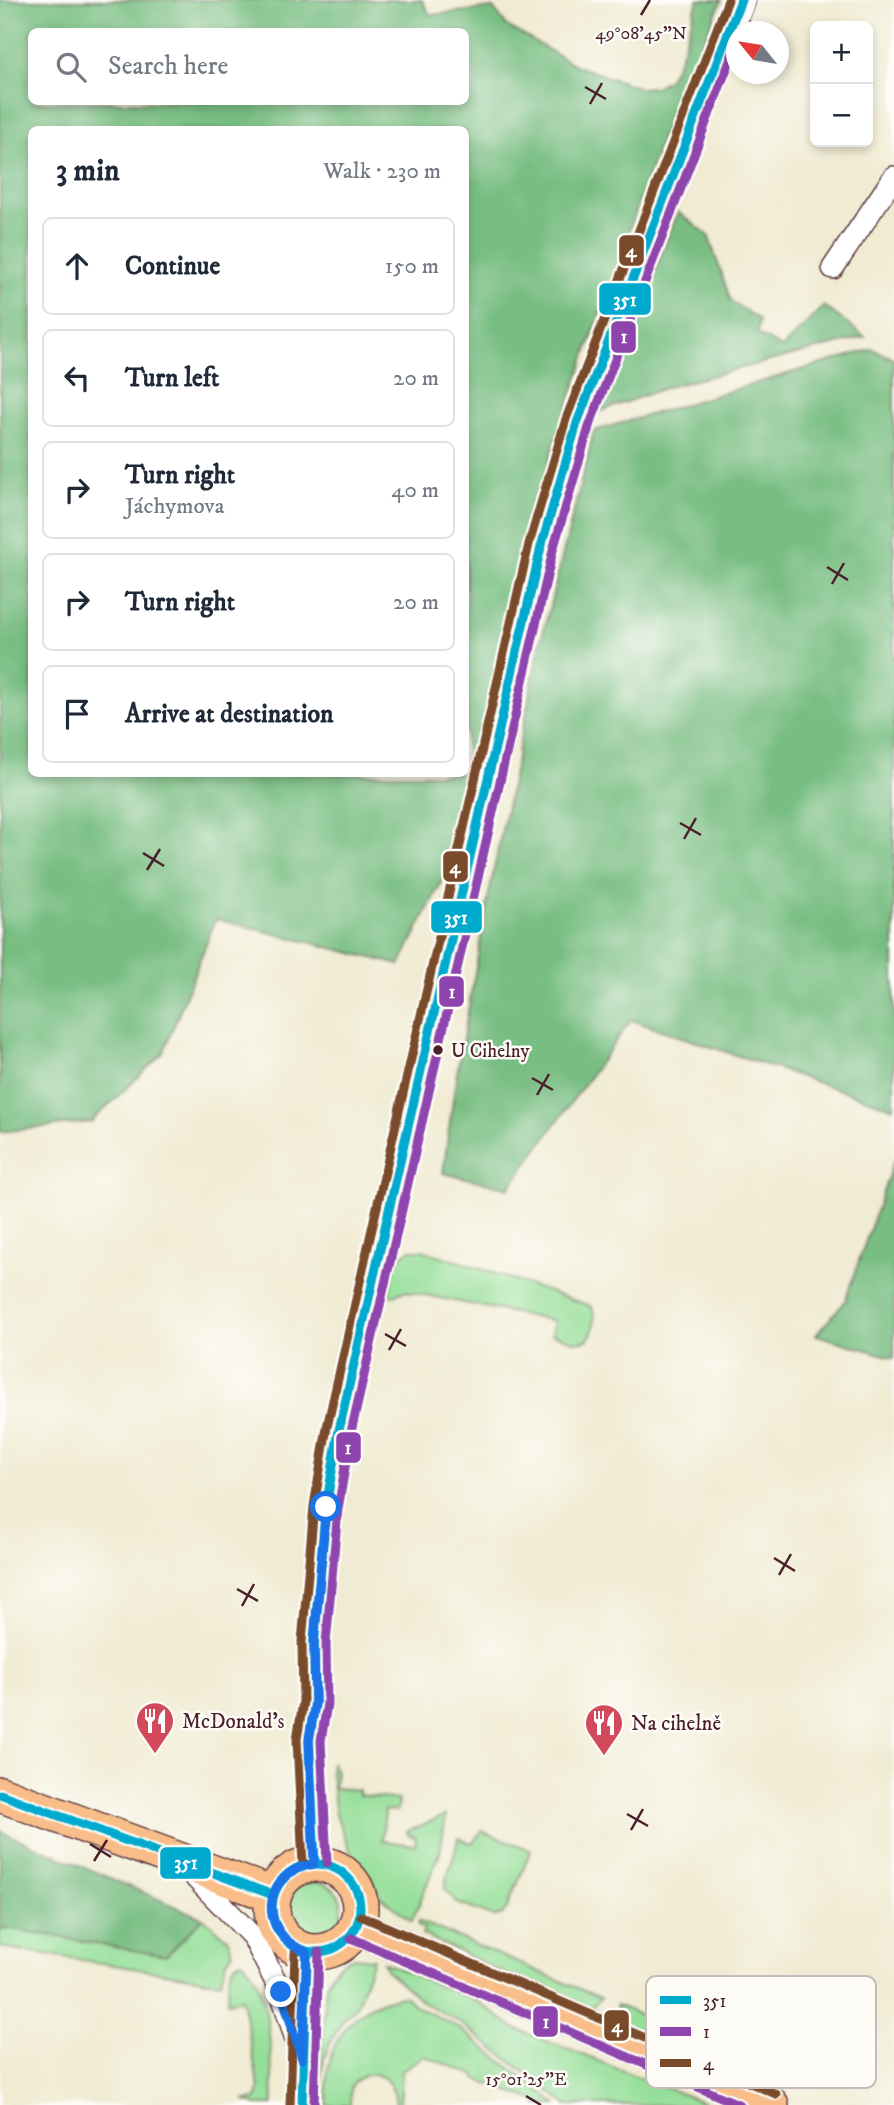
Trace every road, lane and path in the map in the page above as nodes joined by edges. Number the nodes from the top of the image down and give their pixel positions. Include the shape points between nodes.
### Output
1 (741, 0) edge
2 (894, 177) edge
3 (833, 268) dead end
4 (0, 1794) edge
5 (178, 1860) junction
6 (314, 1864) junction
7 (273, 1895) junction
8 (356, 1927) junction
9 (307, 1952) junction
10 (646, 2051) edge
11 (302, 2059) junction
12 (731, 2088) edge
13 (302, 2105) edge
14 (771, 2105) edge

1 - 6 street via 573,435 538,559 339,1430 326,1507 314,1643 315,1703 309,1740
2 - 3 street
4 - 5 main road
5 - 7 main road
5 - 11 street via 253,1937 281,1992
6 - 7 main road via 285,1876
6 - 8 main road via 327,1865 349,1878 360,1901
7 - 9 main road via 272,1920 277,1931 285,1941
8 - 9 main road via 336,1948
8 - 10 main road
9 - 11 street
11 - 13 street
12 - 14 main road

